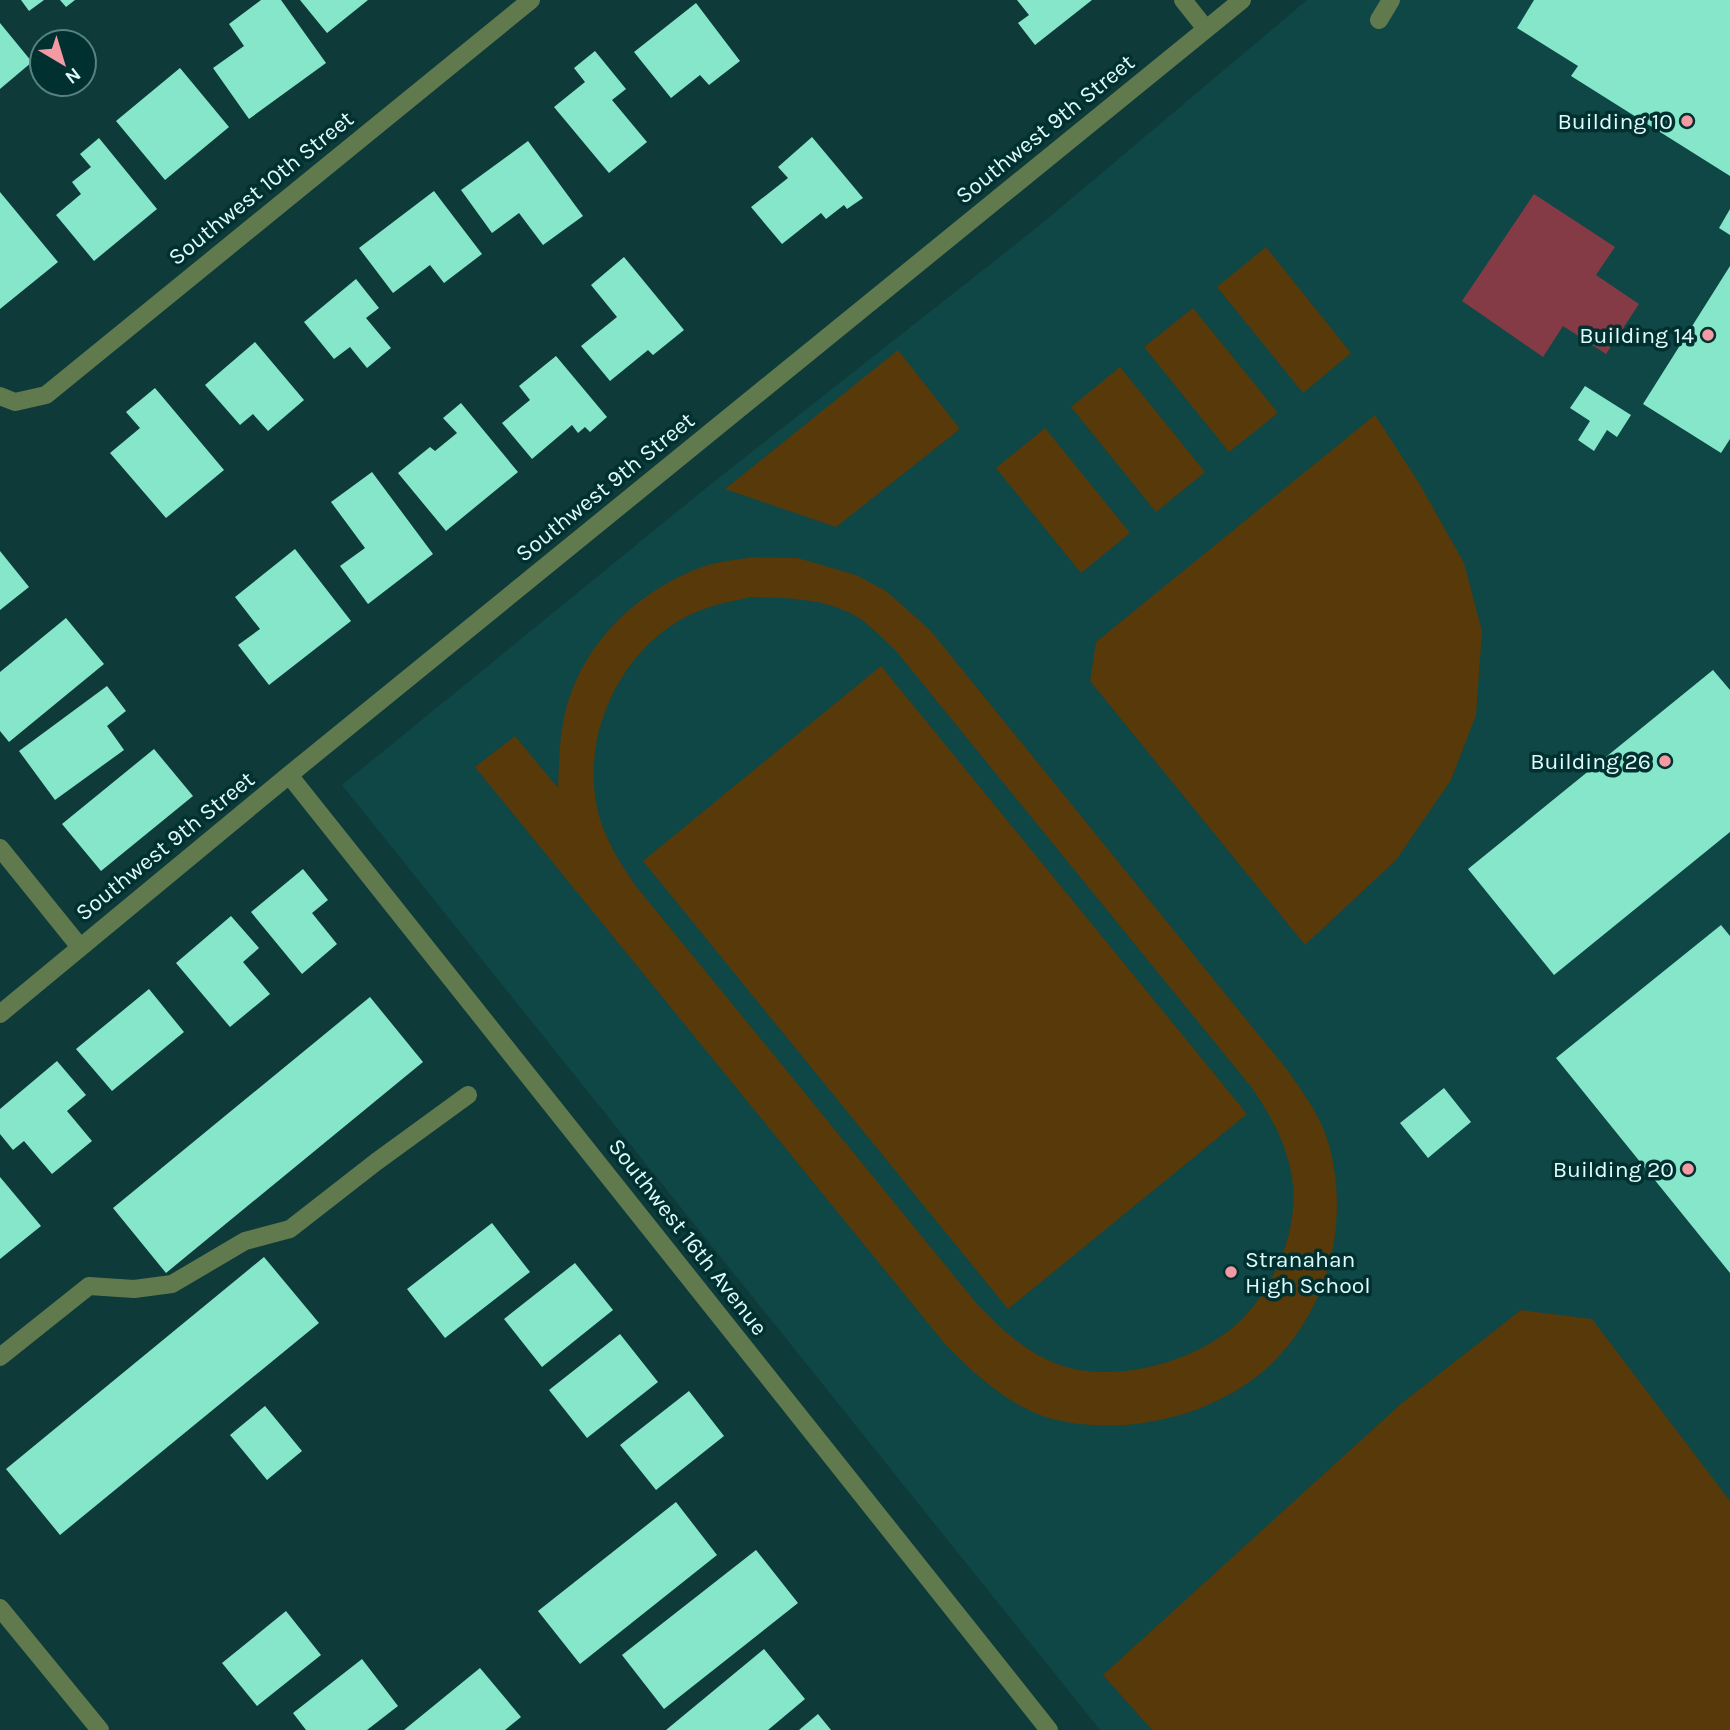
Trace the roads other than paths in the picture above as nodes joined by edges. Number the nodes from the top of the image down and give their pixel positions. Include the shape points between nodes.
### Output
1 (531, 0) edge
2 (1183, 0) edge
3 (1242, 0) edge
4 (1391, 0) edge
5 (1379, 20) dead end
6 (1206, 29) junction
7 (8, 399) edge
8 (289, 775) junction
9 (0, 848) edge
10 (80, 947) junction
11 (0, 1014) edge
12 (468, 1096) dead end
13 (0, 1357) edge
14 (0, 1608) edge
15 (100, 1730) edge
16 (1049, 1730) edge

1 - 7 street, Southwest 10th Street via 46,396
2 - 6 street
3 - 6 street, Southwest 9th Street
4 - 5 street
6 - 8 street, Southwest 9th Street
8 - 10 street, Southwest 9th Street
8 - 16 street, Southwest 16th Avenue
9 - 10 street
10 - 11 street, Southwest 9th Street
12 - 13 street via 290,1229 244,1241 172,1284 134,1289 89,1286
14 - 15 street

